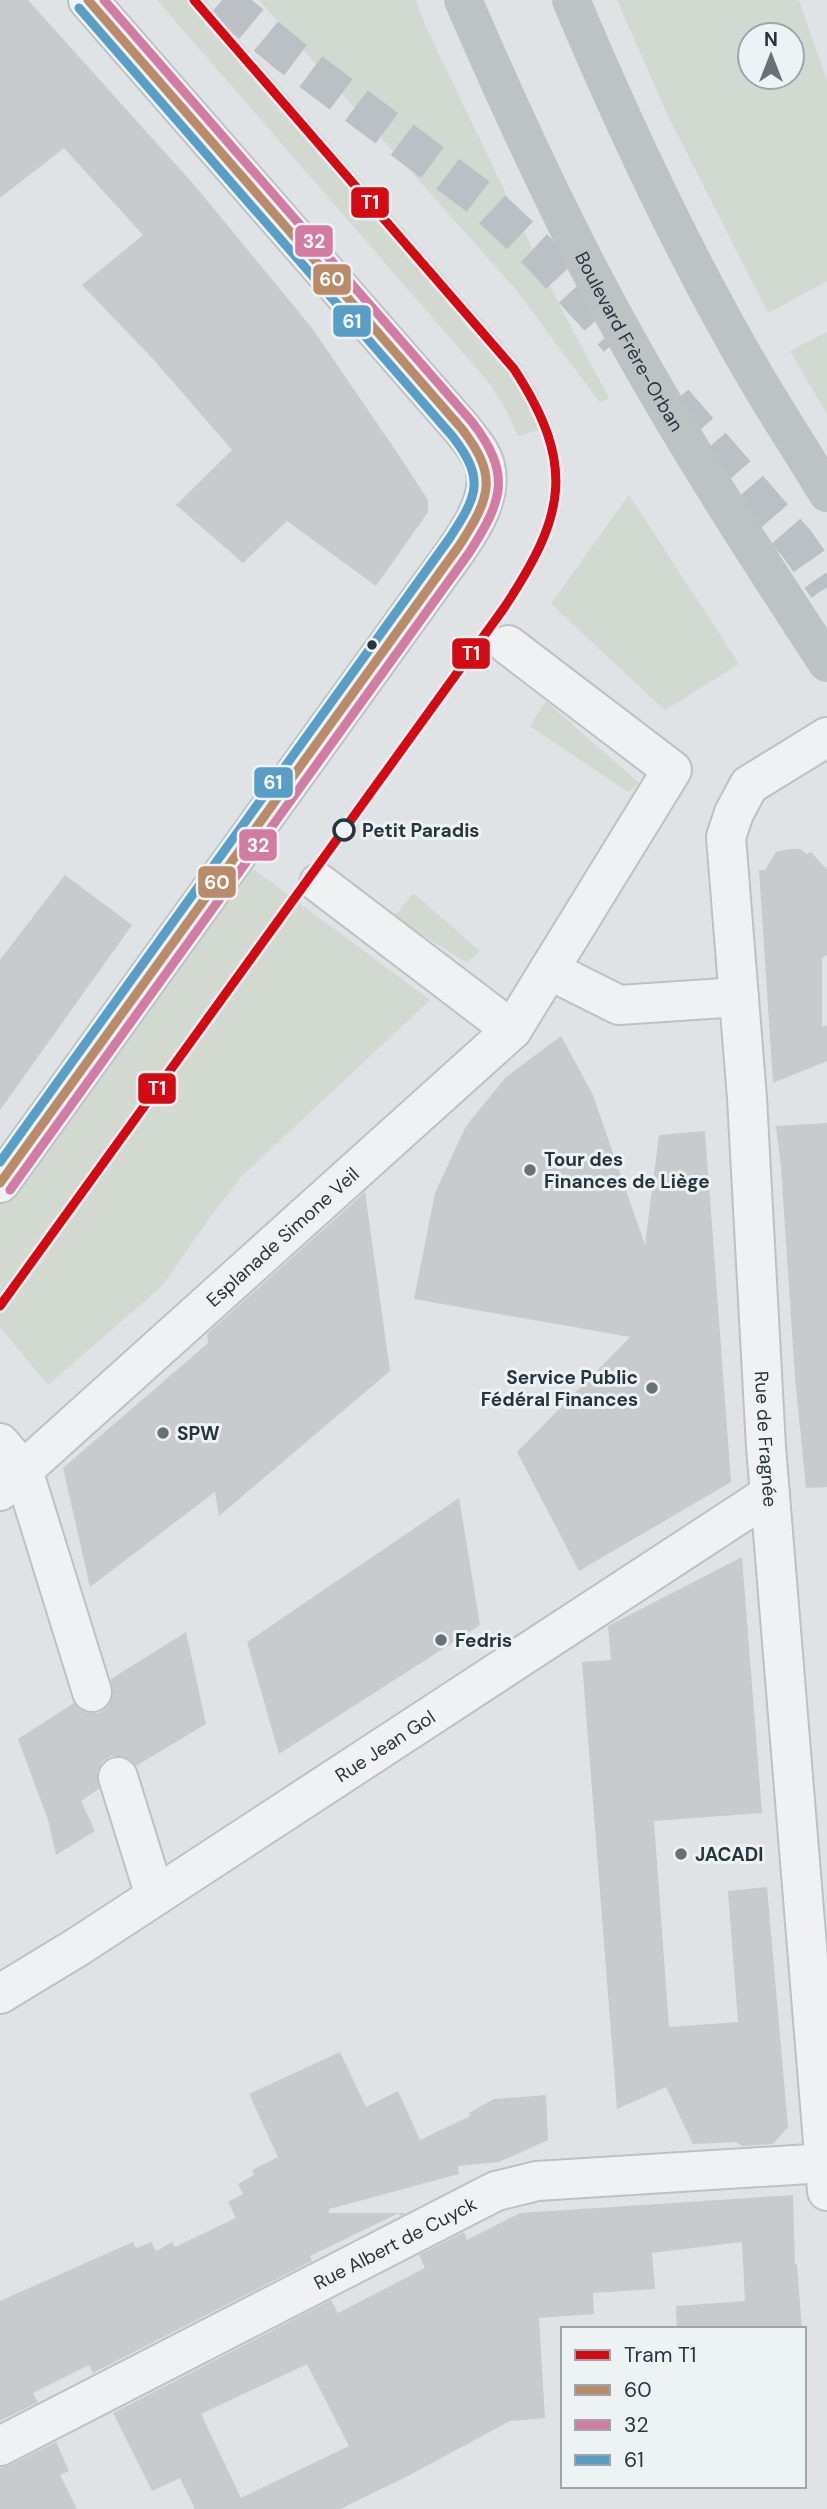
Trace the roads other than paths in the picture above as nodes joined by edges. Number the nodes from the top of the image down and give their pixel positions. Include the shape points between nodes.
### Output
1 (88, 0) edge
2 (463, 0) edge
3 (571, 0) edge
4 (827, 493) edge
5 (508, 645) dead end
6 (827, 663) edge
7 (827, 737) edge
8 (319, 883) dead end
9 (549, 970) junction
10 (739, 997) junction
11 (512, 1030) junction
12 (0, 1182) edge
13 (8, 1468) edge
14 (770, 1494) junction
15 (92, 1692) dead end
16 (118, 1777) dead end
17 (155, 1895) junction
18 (0, 1994) edge
19 (826, 2177) edge
20 (0, 2446) edge

1 - 12 street via 462,429 486,469 485,492 479,515
2 - 6 main road, Boulevard Frère-Orban via 600,289 712,484
3 - 4 main road via 620,113 710,295
5 - 9 street, Esplanade Simone Veil via 672,770
7 - 10 street, Rue de Fragnée via 749,785 730,825 726,837
8 - 11 street
9 - 10 street via 619,1005
9 - 11 street, Esplanade Simone Veil
10 - 14 street, Rue de Fragnée
11 - 13 street, Esplanade Simone Veil
13 - 15 street
14 - 17 street, Rue Jean Gol
14 - 19 street, Rue de Fragnée
16 - 17 street
17 - 18 street, Rue Jean Gol
19 - 20 street, Rue Albert de Cuyck via 537,2181 496,2191

